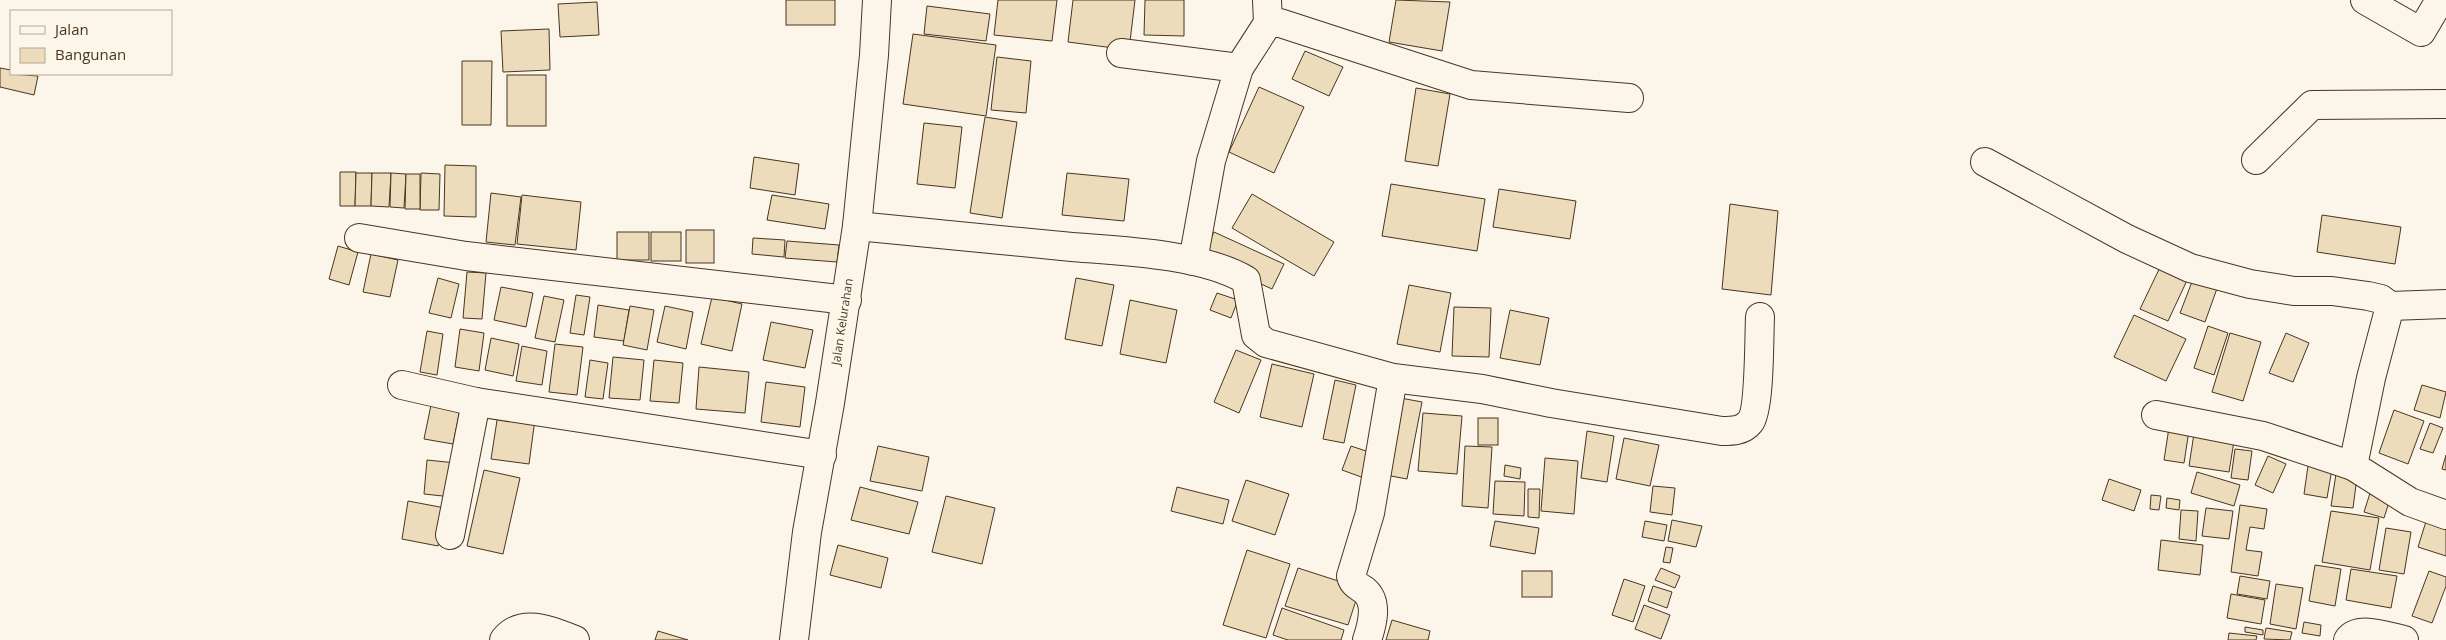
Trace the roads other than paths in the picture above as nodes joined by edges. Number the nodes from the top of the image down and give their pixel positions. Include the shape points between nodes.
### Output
1 (877, 0) edge
2 (2365, 0) edge
3 (2440, 10) edge
4 (1267, 11) edge
5 (1121, 53) dead end
6 (1239, 68) junction
7 (1629, 98) dead end
8 (2446, 104) edge
9 (2256, 160) dead end
10 (1985, 162) dead end
11 (857, 226) junction
12 (359, 238) dead end
13 (1192, 262) junction
14 (847, 300) junction
15 (2446, 304) edge
16 (2390, 306) junction
17 (1760, 317) dead end
18 (1393, 378) junction
19 (402, 385) dead end
20 (476, 402) junction
21 (2156, 415) dead end
22 (822, 454) junction
23 (2353, 466) junction
24 (2446, 514) edge
25 (450, 535) dead end
26 (504, 640) edge
27 (575, 640) edge
28 (794, 640) edge
29 (1367, 640) edge
30 (2348, 640) edge
31 (2404, 640) edge

1 - 11 street, Jalan Kelurahan
2 - 3 street via 2421,32
4 - 6 street
4 - 7 street via 1280,23 1471,85
5 - 6 street
6 - 13 street via 1211,161
8 - 9 street via 2312,105
10 - 16 street via 2127,239 2190,268 2294,291 2332,291 2368,296 2381,299
11 - 13 street via 1126,252
11 - 14 street, Jalan Kelurahan
12 - 14 street via 466,256
13 - 18 street via 1234,273 1246,280 1256,335 1266,343
14 - 22 street, Jalan Kelurahan
15 - 16 street
16 - 23 street
17 - 18 street via 1753,417 1744,427 1734,431 1722,432 1482,390
18 - 29 street via 1370,513 1351,576 1372,601 1373,616
19 - 20 street
20 - 22 street
20 - 25 street
21 - 23 street via 2263,436
22 - 28 street, Jalan Kelurahan via 807,532
23 - 24 street via 2410,502
26 - 27 street via 510,632 531,626
30 - 31 street via 2361,632

